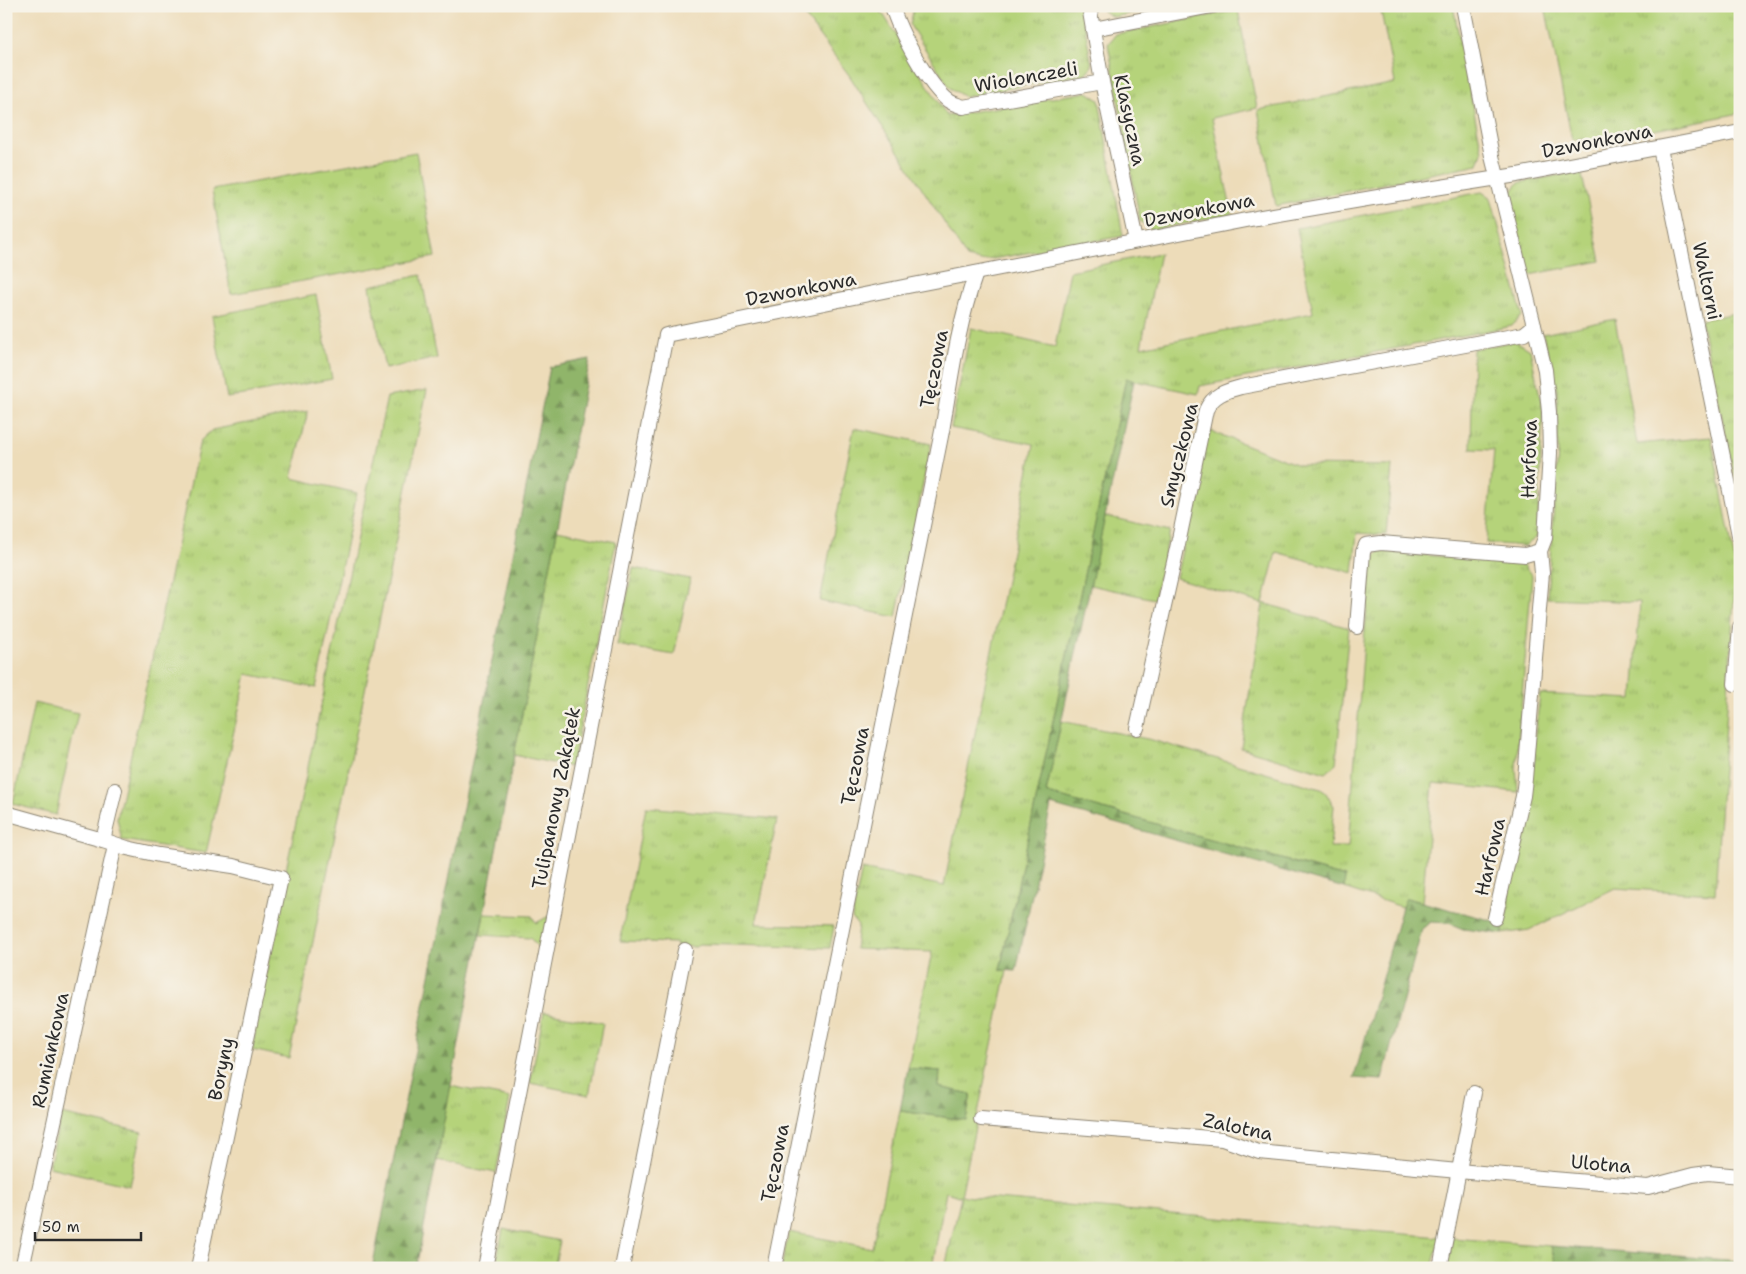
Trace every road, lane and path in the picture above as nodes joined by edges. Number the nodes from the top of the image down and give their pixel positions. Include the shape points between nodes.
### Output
1 (892, 6) edge
2 (1089, 6) edge
3 (1212, 6) edge
4 (1463, 6) edge
5 (1093, 29) junction
6 (1102, 82) junction
7 (1740, 132) edge
8 (1660, 148) junction
9 (1498, 177) junction
10 (1136, 242) junction
11 (976, 273) junction
12 (1534, 326) junction
13 (666, 335) joint
14 (1740, 540) edge
15 (1540, 550) junction
16 (1357, 627) dead end
17 (1740, 627) edge
18 (1735, 684) dead end
19 (1137, 728) dead end
20 (115, 790) dead end
21 (6, 813) edge
22 (109, 842) junction
23 (1495, 918) dead end
24 (685, 950) dead end
25 (1474, 1093) dead end
26 (981, 1118) dead end
27 (1458, 1171) junction
28 (1740, 1176) edge
29 (22, 1264) dead end
30 (198, 1268) edge
31 (485, 1268) edge
32 (622, 1268) edge
33 (774, 1268) edge
34 (1440, 1268) edge

1 - 6 street, Wiolonczeli via 930,80 949,101 964,107
2 - 5 street, Klasyczna
3 - 5 street
4 - 9 street, Harfowa
5 - 6 street, Klasyczna
6 - 10 street, Klasyczna
7 - 8 street, Dzwonkowa
8 - 9 street, Dzwonkowa
8 - 14 street, Waltorni
9 - 10 street, Dzwonkowa
9 - 12 street, Harfowa
10 - 11 street, Dzwonkowa
11 - 13 street, Dzwonkowa
11 - 33 street, Tęczowa via 952,370
12 - 15 street, Harfowa via 1545,370 1549,412 1545,538
12 - 19 street, Smyczkowa via 1524,334 1241,387 1227,390 1212,399 1199,438
13 - 31 street, Tulipanowy Zakątek
15 - 16 street via 1525,555 1366,545
15 - 23 street, Harfowa via 1542,573 1523,796
17 - 18 street
20 - 22 street, Rumiankowa
21 - 22 street
22 - 29 street, Rumiankowa
22 - 30 street, Boryny via 281,878
24 - 32 street
25 - 27 street
26 - 27 street, Zalotna via 1222,1139 1259,1152
27 - 28 street, Ulotna via 1648,1187 1708,1173
27 - 34 street

